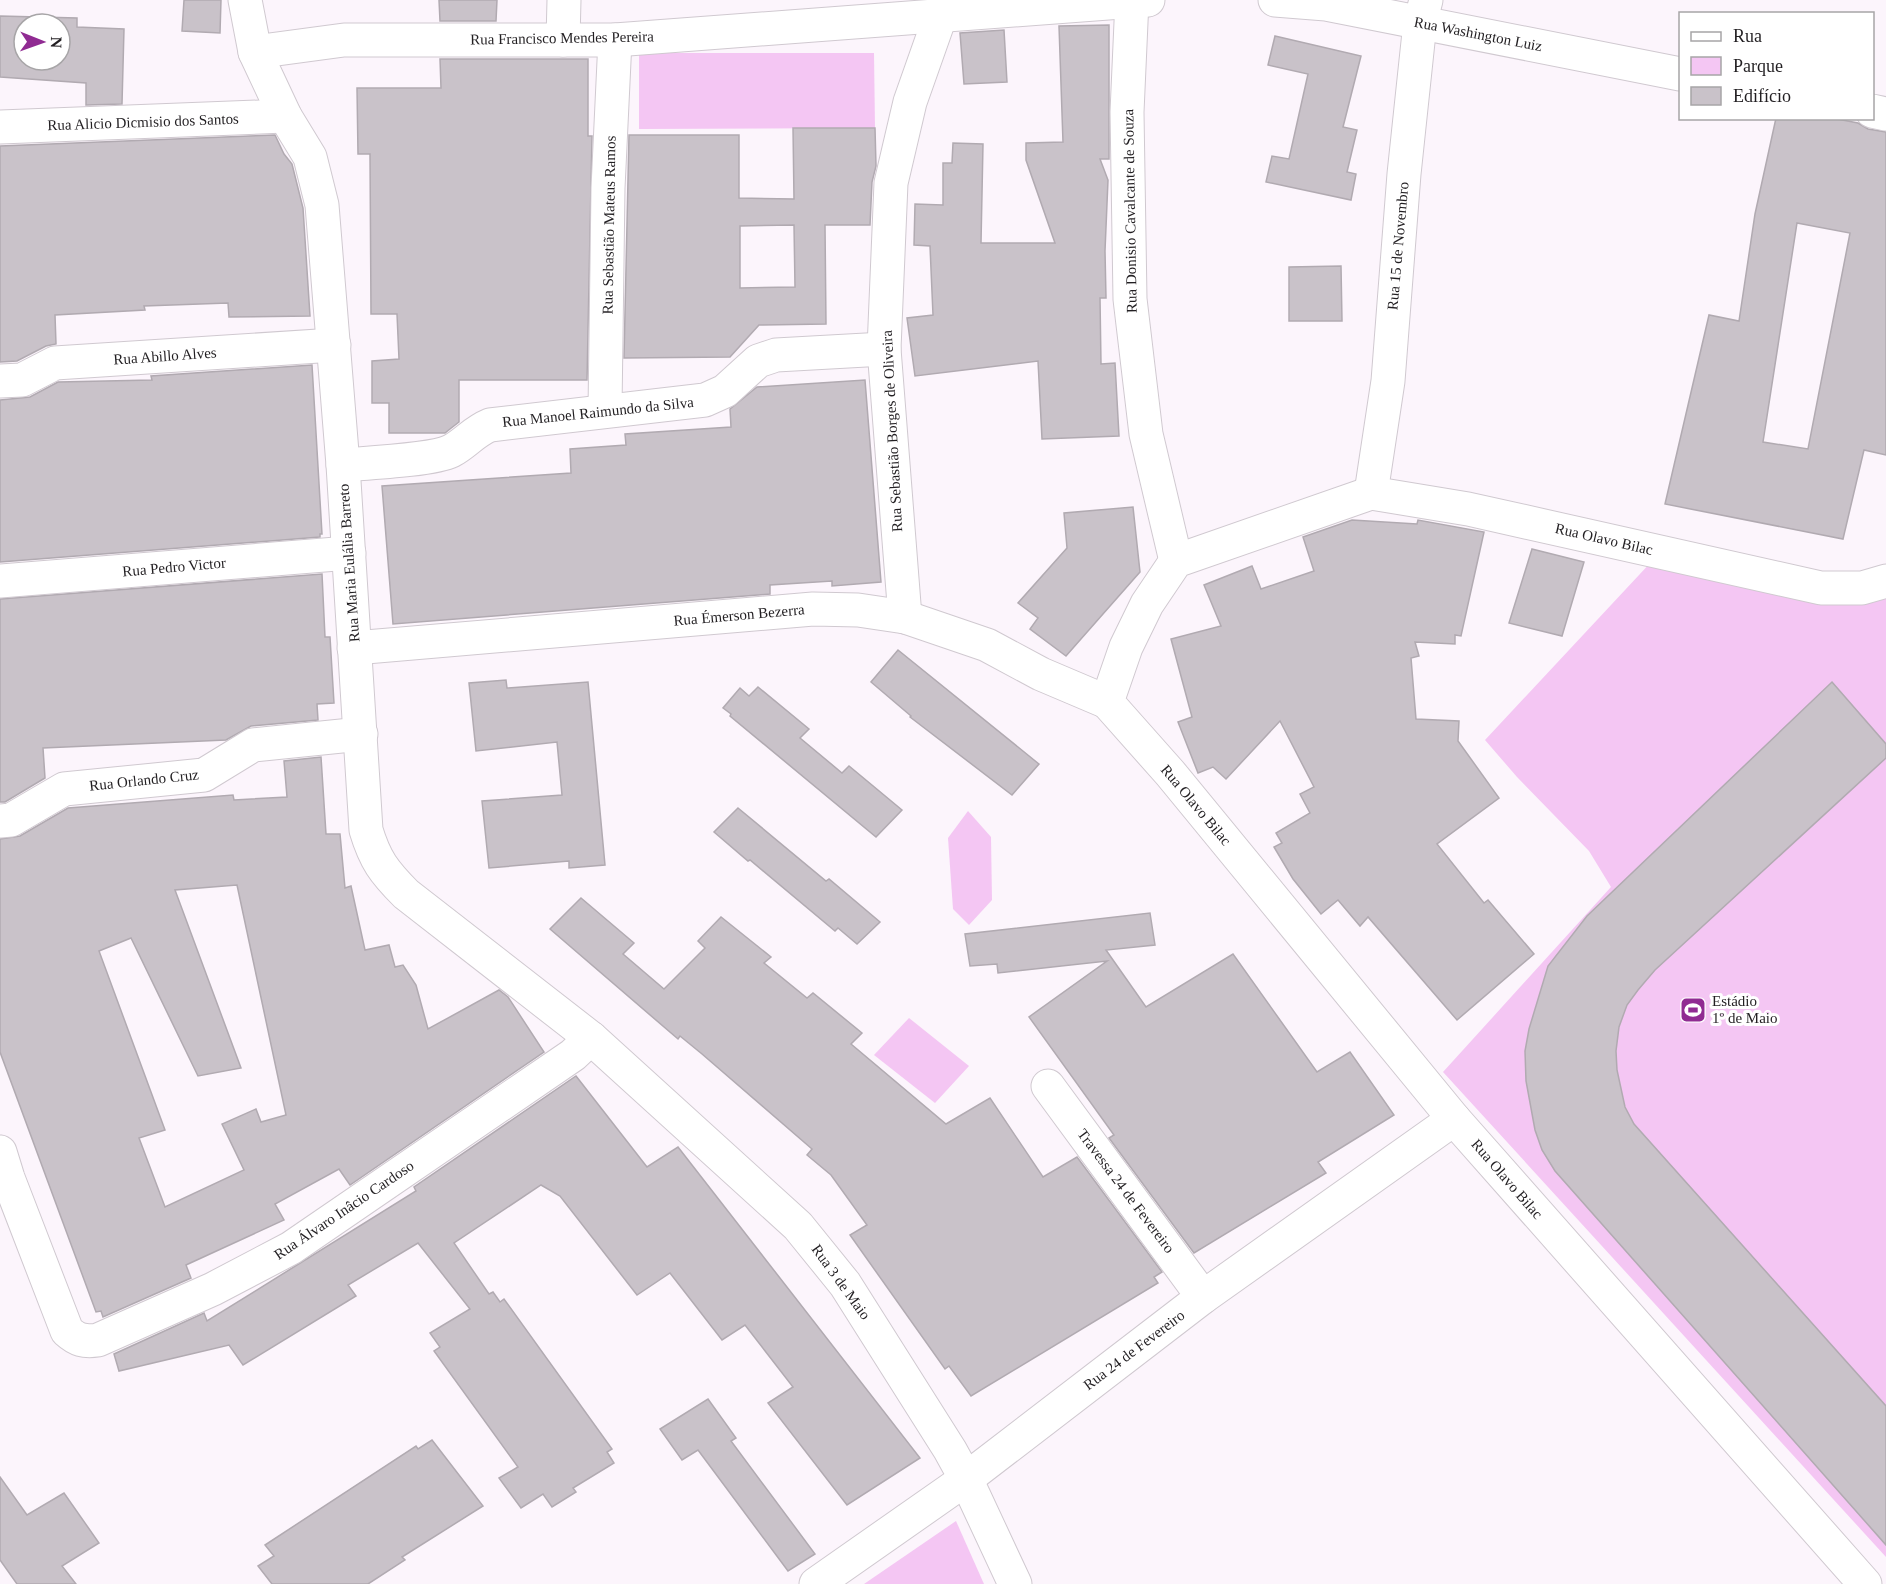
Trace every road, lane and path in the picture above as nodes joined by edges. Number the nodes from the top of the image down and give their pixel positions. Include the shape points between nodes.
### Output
1 (245, 0) edge
2 (564, 0) edge
3 (1132, 0) edge
4 (1148, 0) edge
5 (1275, 0) edge
6 (943, 7) edge
7 (813, 12) edge
8 (1423, 12) edge
9 (563, 40) junction
10 (615, 40) junction
11 (255, 52) junction
12 (1679, 74) edge
13 (285, 116) junction
14 (0, 127) edge
15 (334, 345) junction
16 (884, 350) junction
17 (0, 381) edge
18 (605, 410) junction
19 (343, 465) junction
20 (1371, 492) junction
21 (349, 553) junction
22 (1176, 561) junction
23 (0, 581) edge
24 (1886, 581) edge
25 (905, 617) junction
26 (354, 648) junction
27 (1107, 702) junction
28 (360, 734) junction
29 (0, 821) edge
30 (591, 1038) junction
31 (1048, 1086) dead end
32 (1454, 1119) junction
33 (0, 1152) edge
34 (1203, 1297) junction
35 (966, 1479) junction
36 (816, 1584) edge
37 (1016, 1584) edge
38 (1864, 1584) edge

1 - 11 street, Rua Maria Eulália Barreto
2 - 9 street
3 - 4 street
3 - 6 street
3 - 22 street, Rua Donisio Cavalcante de Souza via 1127,112 1130,299 1146,434
5 - 8 street, Rua Washington Luiz
6 - 7 street, Rua Francisco Mendes Pereira
6 - 16 street, Rua Sebastião Borges de Oliveira via 910,102 891,183
7 - 10 street, Rua Francisco Mendes Pereira
8 - 12 street, Rua Washington Luiz
8 - 20 street, Rua 15 de Novembro via 1404,174 1388,381
9 - 10 street, Rua Francisco Mendes Pereira
9 - 11 street, Rua Francisco Mendes Pereira via 344,39
10 - 18 street, Rua Sebastião Mateus Ramos
11 - 13 street, Rua Maria Eulália Barreto
13 - 14 street, Rua Alicio Dicmisio dos Santos
13 - 15 street, Rua Maria Eulália Barreto via 310,158 322,205
15 - 17 street, Rua Abillo Alves via 54,363 22,380
15 - 19 street, Rua Maria Eulália Barreto
16 - 18 street, Rua Manoel Raimundo da Silva via 776,355 758,361 725,391 705,400
16 - 25 street, Rua Sebastião Borges de Oliveira
18 - 19 street, Rua Manoel Raimundo da Silva via 490,425 477,430 450,452
19 - 21 street, Rua Maria Eulália Barreto
20 - 22 street, Rua Olavo Bilac
20 - 24 street, Rua Olavo Bilac via 1468,509 1821,588 1862,588
21 - 23 street, Rua Pedro Victor
21 - 26 street, Rua Maria Eulália Barreto
22 - 27 street via 1147,604 1126,647
25 - 26 street, Rua Émerson Bezerra via 813,609
25 - 27 street, Rua Émerson Bezerra via 987,645 1041,674
26 - 28 street, Rua Maria Eulália Barreto
27 - 32 street, Rua Olavo Bilac via 1170,773
28 - 29 street, Rua Orlando Cruz via 253,745 204,775 64,789 11,820
28 - 30 street, Rua Maria Eulália Barreto via 366,830 374,856 388,876
30 - 33 street, Rua Álvaro Inâcio Cardoso via 291,1248 213,1289 98,1340 86,1342 67,1331
30 - 35 street, Rua 3 de Maio via 798,1226 845,1284
31 - 34 street, Travessa 24 de Fevereiro
32 - 34 street, Rua 24 de Fevereiro
32 - 38 street, Rua Olavo Bilac
34 - 35 street, Rua 24 de Fevereiro
35 - 36 street, Rua 24 de Fevereiro
35 - 37 street, Rua 3 de Maio

